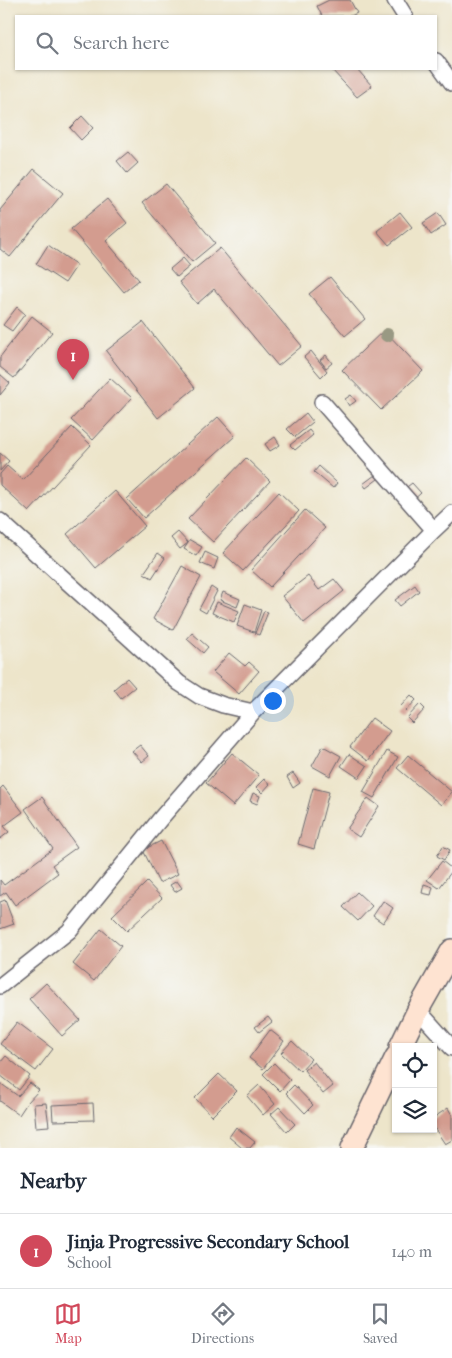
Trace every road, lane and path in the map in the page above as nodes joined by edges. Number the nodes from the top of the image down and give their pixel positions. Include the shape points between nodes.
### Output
1 (395, 0) edge
2 (404, 15) edge
3 (437, 62) edge
4 (452, 83) edge
5 (322, 402) dead end
6 (452, 513) edge
7 (0, 520) edge
8 (434, 530) junction
9 (253, 712) junction
10 (451, 955) edge
11 (0, 986) edge
12 (418, 1010) junction
13 (402, 1043) edge
14 (452, 1048) edge
15 (392, 1065) edge
16 (352, 1148) edge

1 - 2 street
3 - 4 street
5 - 8 street
6 - 8 street
7 - 9 street via 179,683 199,696
8 - 9 street
9 - 11 street via 69,930
10 - 12 main road
12 - 13 main road
12 - 14 street
15 - 16 main road

